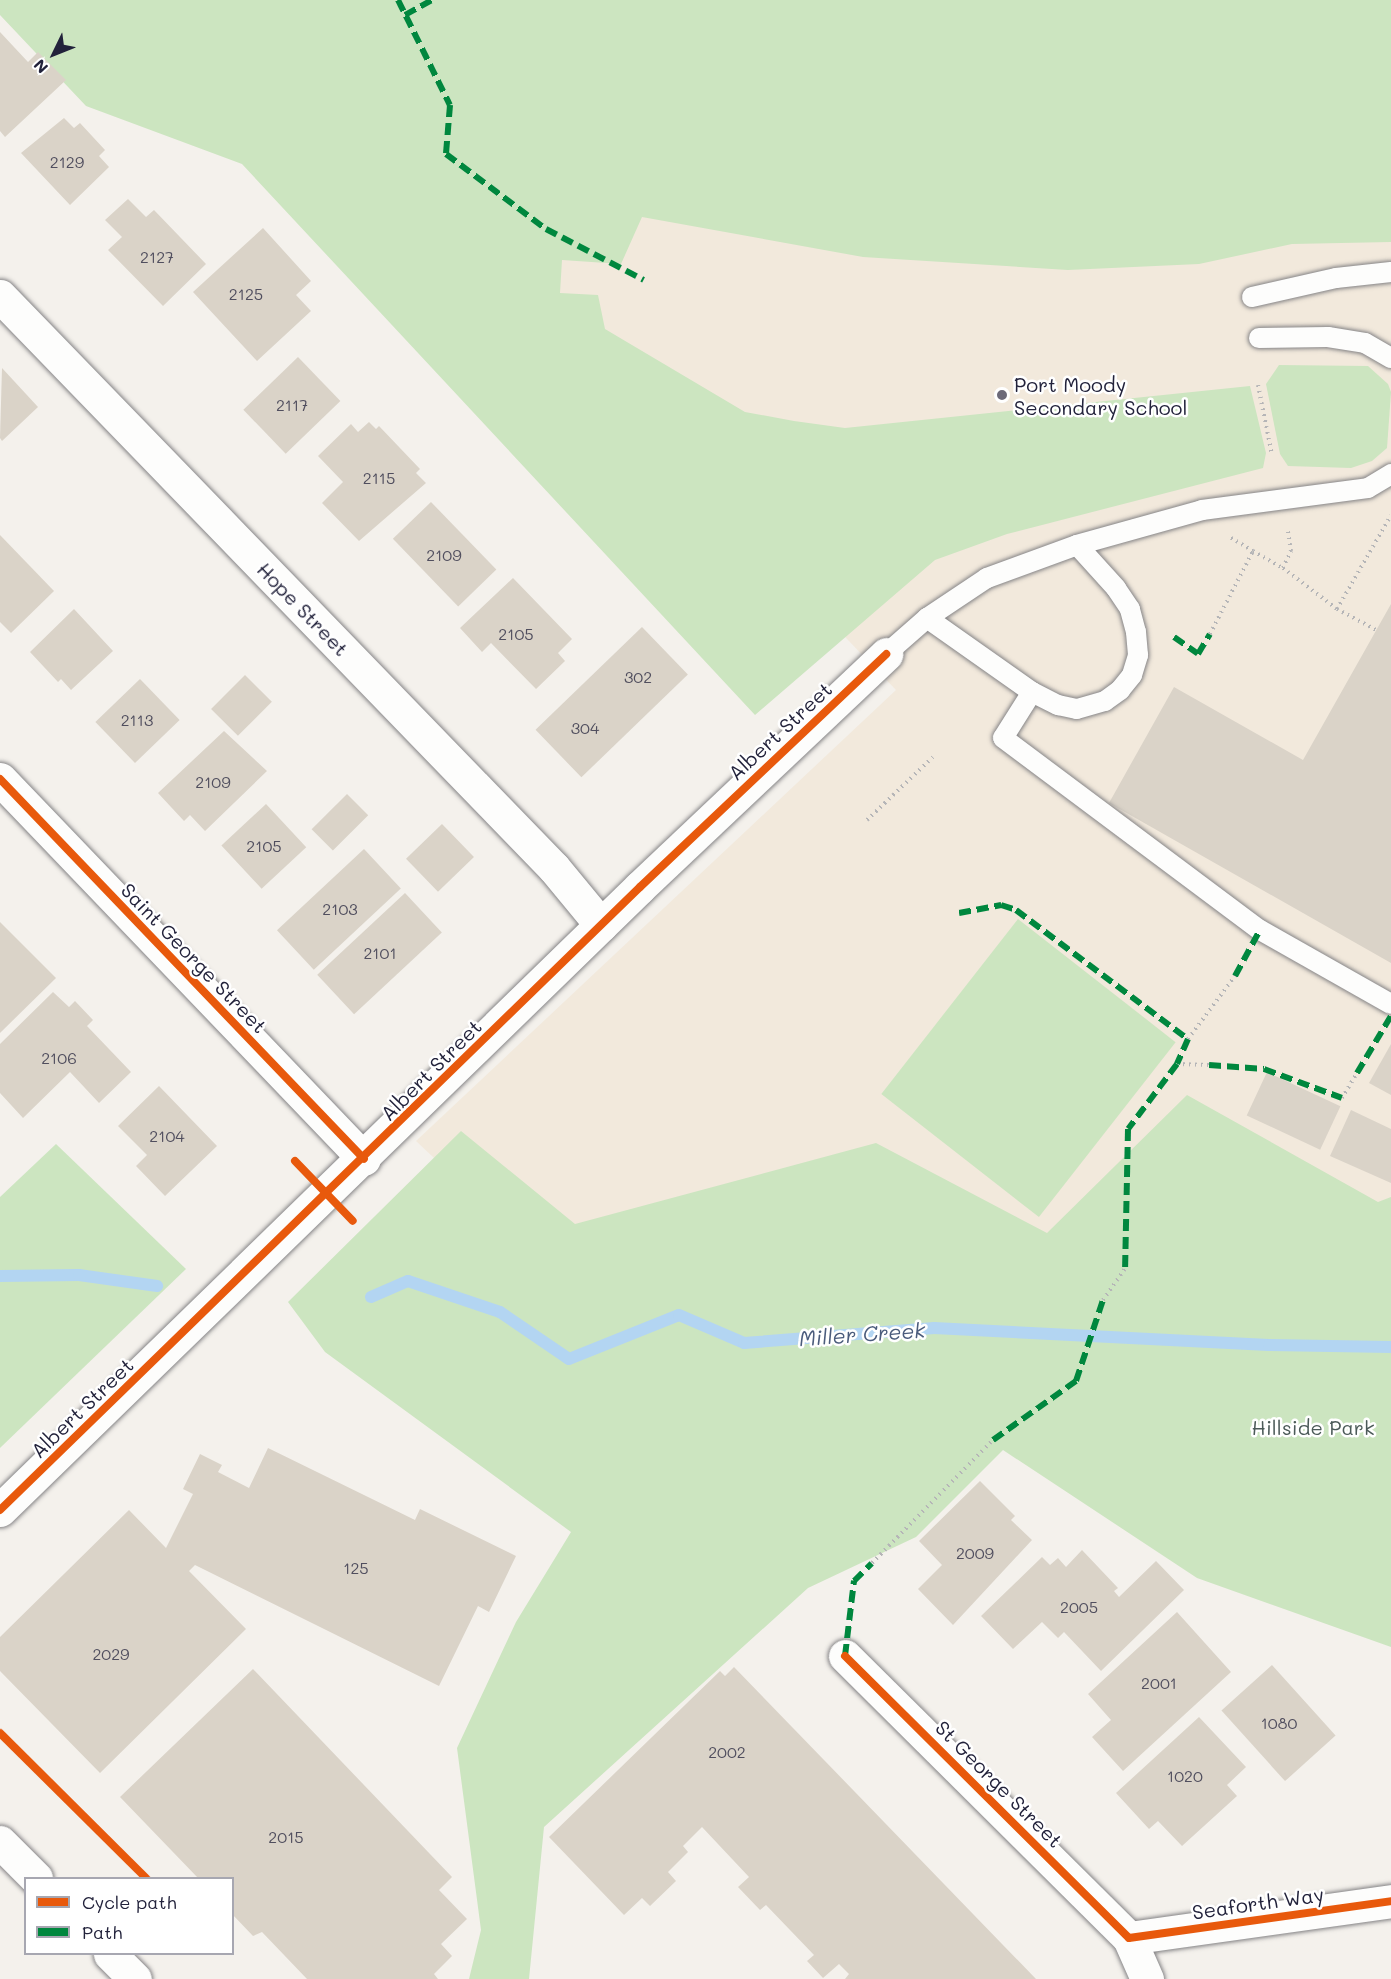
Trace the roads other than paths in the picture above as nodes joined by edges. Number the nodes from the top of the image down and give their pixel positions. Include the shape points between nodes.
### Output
1 (1391, 272) edge
2 (0, 296) edge
3 (1252, 297) dead end
4 (1259, 338) dead end
5 (1391, 358) edge
6 (1391, 474) edge
7 (1077, 545) junction
8 (927, 618) junction
9 (886, 654) joint
10 (1032, 692) junction
11 (0, 779) edge
12 (602, 925) junction
13 (1391, 1004) edge
14 (364, 1160) junction
15 (0, 1510) edge
16 (845, 1656) dead end
17 (0, 1842) edge
18 (35, 1877) edge
19 (1391, 1901) edge
20 (1129, 1938) junction
21 (112, 1955) edge
22 (135, 1979) edge
23 (1146, 1979) edge

1 - 3 lane via 1336,278
2 - 12 street, Hope Street via 554,868
4 - 5 lane via 1328,337 1365,343
6 - 7 lane, Albert Street via 1368,488 1202,510
7 - 8 lane, Albert Street via 987,578
7 - 10 lane via 1130,609 1138,655 1132,675 1120,690 1094,706 1067,707
8 - 9 lane, Albert Street
8 - 10 lane
9 - 12 street, Albert Street
10 - 13 lane via 1003,738 1260,930
11 - 14 street, Saint George Street
12 - 14 street, Albert Street
14 - 15 street, Albert Street
16 - 20 street, St George Street
17 - 18 street
19 - 20 street, Seaforth Way
20 - 23 street, St George Street
21 - 22 street

